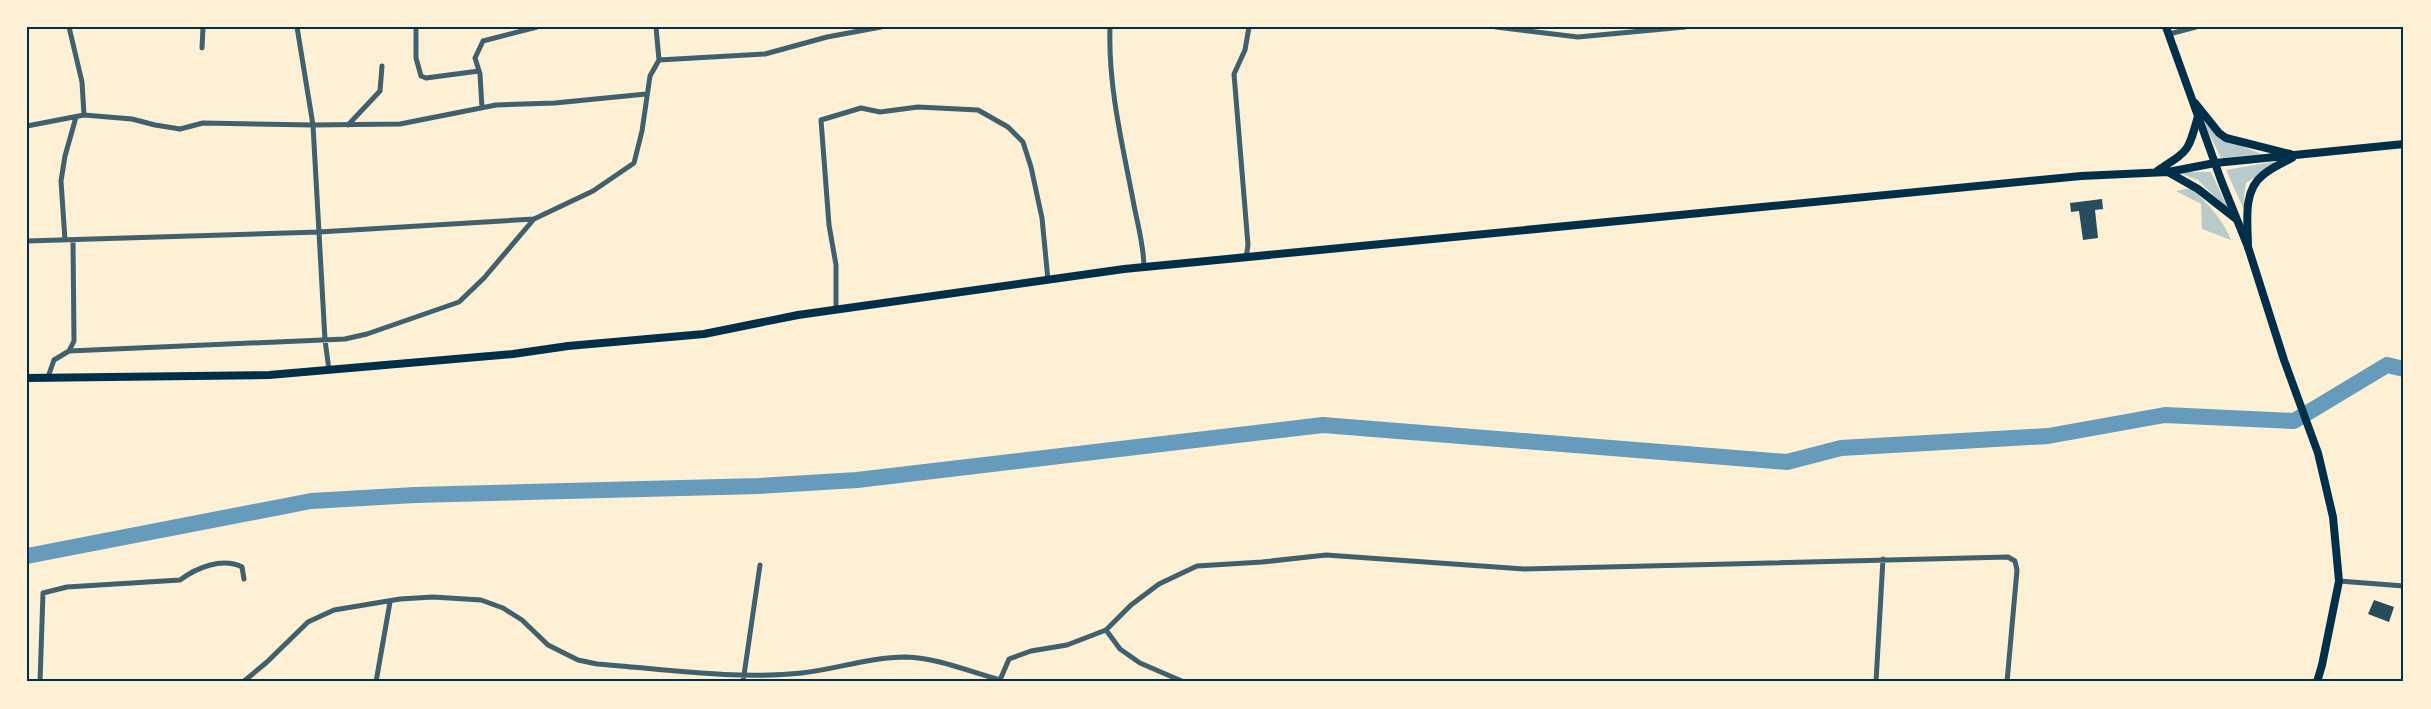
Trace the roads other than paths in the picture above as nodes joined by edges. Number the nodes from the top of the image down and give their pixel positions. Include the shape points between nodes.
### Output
1 (69, 27) edge
2 (203, 27) edge
3 (297, 27) edge
4 (537, 27) edge
5 (657, 27) edge
6 (881, 27) edge
7 (1110, 27) edge
8 (1249, 27) edge
9 (1496, 27) edge
10 (1685, 27) edge
11 (2196, 27) edge
12 (1664, 28) edge
13 (416, 29) dead end
14 (2168, 31) edge
15 (202, 48) dead end
16 (659, 60) junction
17 (381, 66) dead end
18 (479, 71) junction
19 (646, 94) junction
20 (2195, 103) junction
21 (482, 108) junction
22 (84, 115) junction
23 (2198, 116) junction
24 (76, 117) junction
25 (313, 125) junction
26 (348, 125) junction
27 (27, 126) edge
28 (2404, 144) edge
29 (2296, 155) junction
30 (2215, 164) junction
31 (2168, 172) junction
32 (2154, 173) junction
33 (2235, 218) junction
34 (534, 219) junction
35 (319, 232) junction
36 (65, 240) junction
37 (73, 240) junction
38 (27, 241) edge
39 (2248, 247) junction
40 (1246, 258) junction
41 (1144, 268) junction
42 (1048, 280) junction
43 (836, 309) junction
44 (325, 340) junction
45 (69, 351) junction
46 (329, 370) junction
47 (48, 377) junction
48 (27, 378) edge
49 (1883, 559) junction
50 (760, 565) dead end
51 (244, 579) dead end
52 (2339, 580) junction
53 (2404, 586) edge
54 (390, 602) junction
55 (1106, 630) junction
56 (744, 675) junction
57 (987, 680) edge
58 (999, 680) junction
59 (40, 682) edge
60 (243, 682) edge
61 (376, 682) edge
62 (742, 682) edge
63 (1008, 682) edge
64 (1184, 682) edge
65 (1876, 682) edge
66 (2007, 682) edge
67 (2316, 682) edge

1 - 22 street via 82,82
2 - 15 street
3 - 25 street
4 - 18 street via 483,41 475,58
5 - 16 street
6 - 16 street via 765,54
7 - 41 street via 1110,75 1144,247
8 - 40 street via 1245,50 1234,74
9 - 12 street via 1578,37
10 - 12 street
11 - 14 street
13 - 18 street via 416,58 421,76 436,78
14 - 20 main road
16 - 19 street
17 - 26 street via 381,91
18 - 21 street
19 - 21 street
19 - 34 street via 634,163 593,191
20 - 23 main road
20 - 29 main road via 2226,138
21 - 26 street via 400,124
22 - 24 street
22 - 25 street via 180,129 203,123
23 - 30 main road
23 - 32 main road via 2188,149
24 - 27 street
24 - 36 street via 61,181
25 - 26 street
25 - 35 street
28 - 29 main road
29 - 30 main road
29 - 39 main road via 2253,184 2249,195
30 - 31 main road
30 - 33 main road
31 - 32 main road
31 - 33 main road
32 - 40 main road via 2072,177
33 - 39 main road
34 - 35 street
34 - 44 street via 459,302 368,334
35 - 37 street
35 - 44 street
36 - 37 street
36 - 38 street
37 - 45 street via 75,335
39 - 52 main road via 2318,453 2333,517
40 - 41 main road
41 - 42 main road
42 - 43 main road
42 - 43 street via 1042,218 1031,167 1023,142 1008,127 978,110 918,107 880,112 861,108 821,120 836,265
43 - 46 main road via 704,334
44 - 45 street
44 - 46 street
45 - 47 street via 54,360
46 - 47 main road via 269,375
47 - 48 main road
49 - 55 street via 1524,569 1326,555 1197,566 1159,584
49 - 65 street
49 - 66 street via 2008,557 2015,561
50 - 56 street
51 - 59 street via 242,567 231,562 194,569 180,580 43,592
52 - 53 street
52 - 67 main road
54 - 56 street via 433,597 481,600 503,608 548,645 578,660
54 - 60 street via 334,610 308,621
54 - 61 street
55 - 58 street via 1067,645 1009,659
55 - 64 street via 1120,649 1140,663
56 - 57 street via 803,673 906,657 935,661
56 - 62 street
57 - 58 street
58 - 63 street

